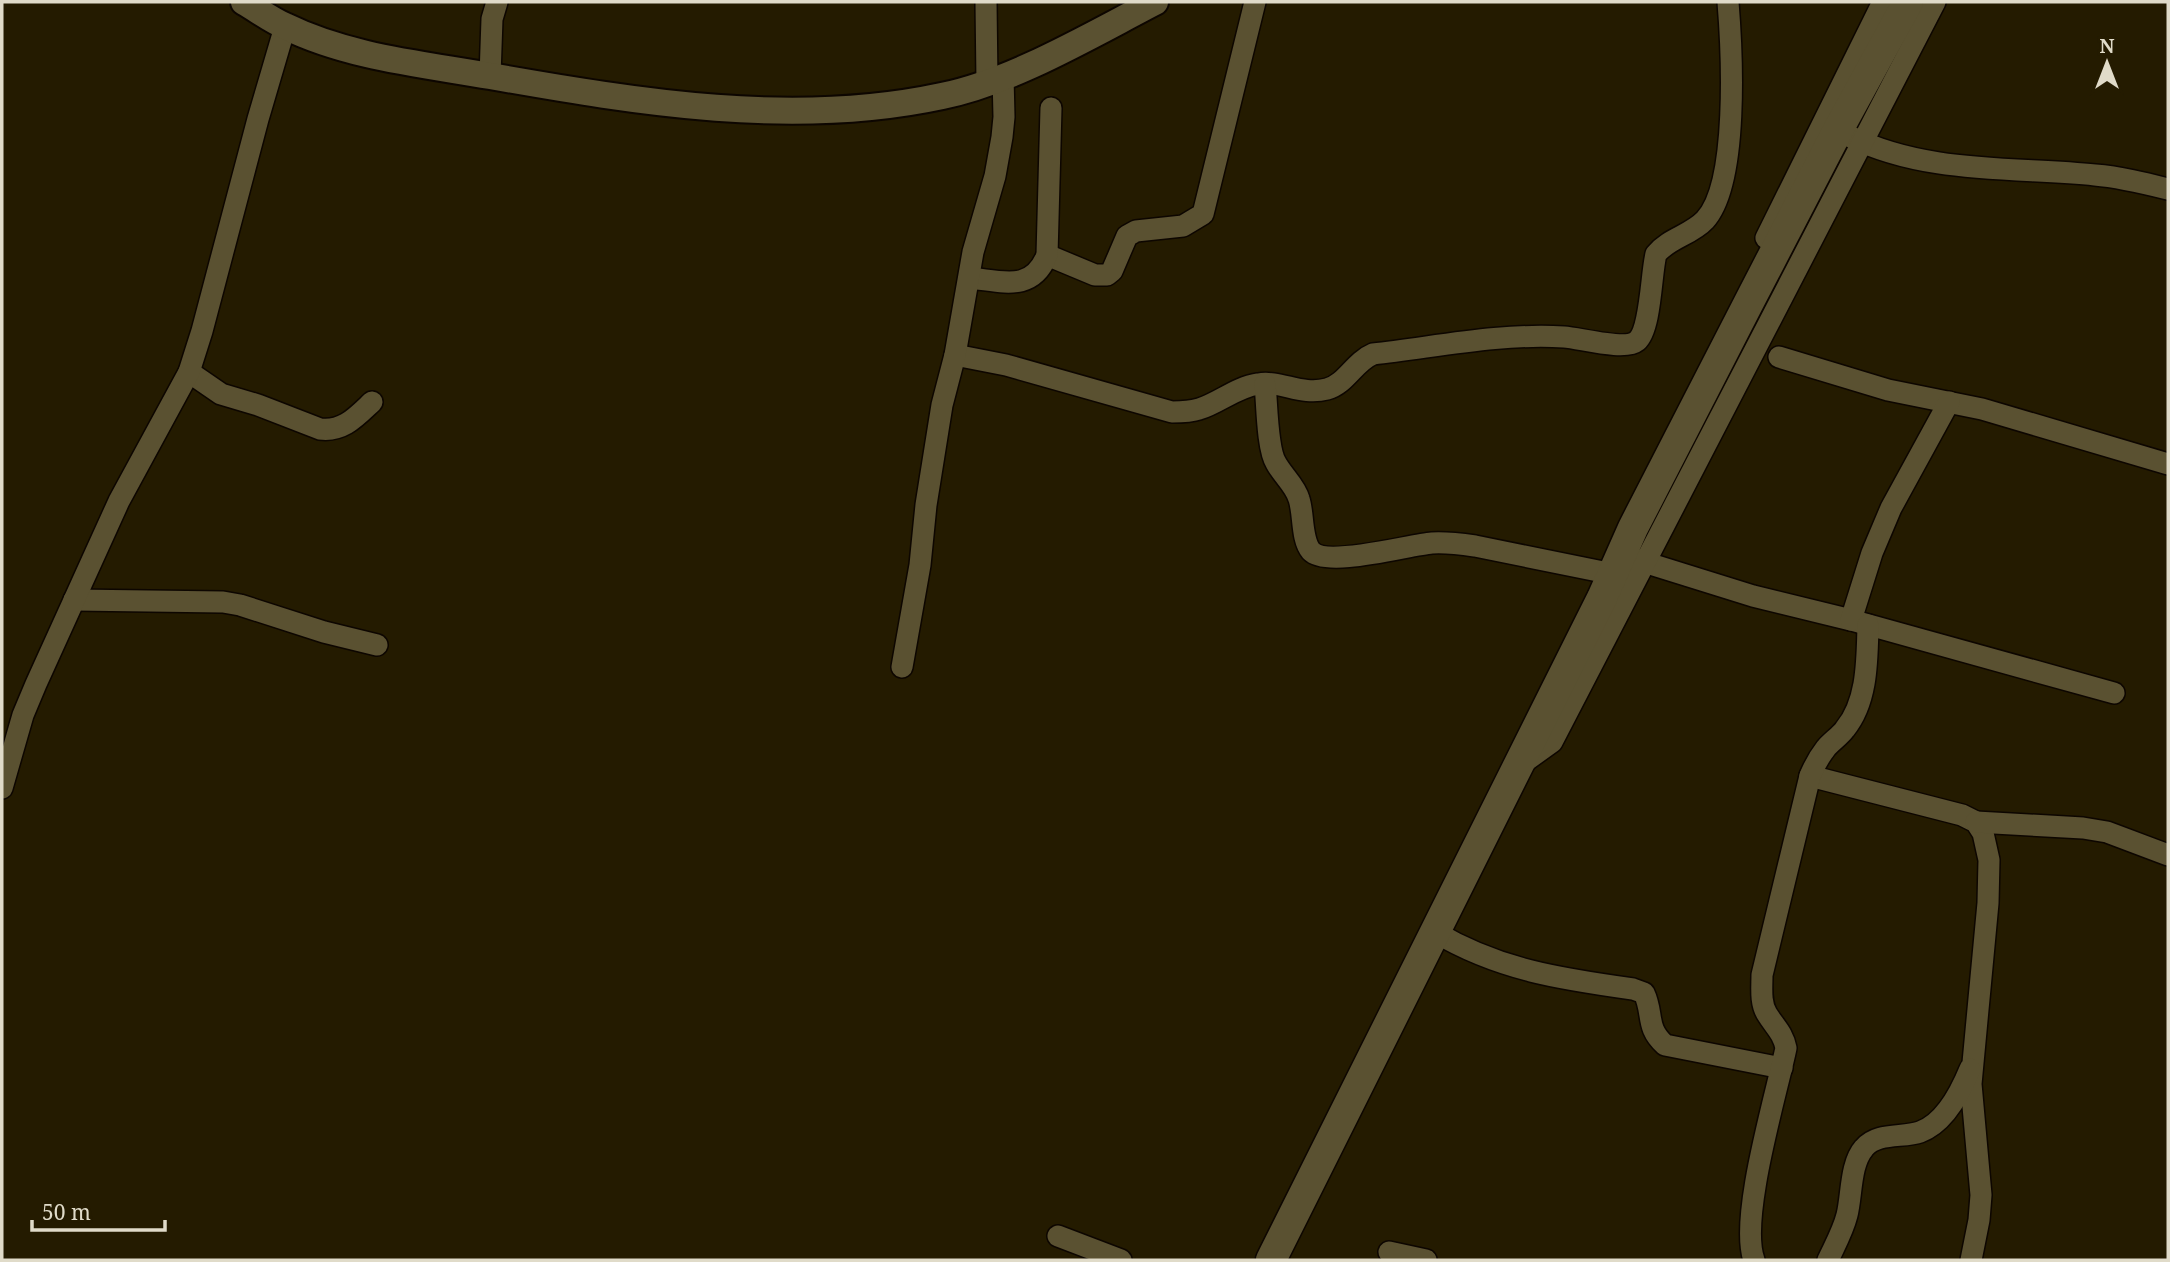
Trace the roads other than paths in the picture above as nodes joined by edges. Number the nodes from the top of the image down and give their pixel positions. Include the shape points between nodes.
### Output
1 (244, 2) edge
2 (496, 2) edge
3 (986, 2) edge
4 (1154, 2) edge
5 (1255, 2) edge
6 (1728, 2) edge
7 (1883, 2) edge
8 (1908, 2) edge
9 (1935, 2) edge
10 (285, 27) junction
11 (490, 76) junction
12 (995, 79) junction
13 (1051, 108) dead end
14 (1850, 136) junction
15 (2168, 189) edge
16 (1048, 254) junction
17 (969, 278) junction
18 (955, 355) junction
19 (1779, 358) dead end
20 (189, 372) junction
21 (1265, 384) junction
22 (372, 402) dead end
23 (1949, 402) junction
24 (2168, 464) edge
25 (1623, 558) junction
26 (74, 600) junction
27 (1859, 623) junction
28 (377, 645) dead end
29 (902, 667) dead end
30 (2114, 693) dead end
31 (1518, 766) junction
32 (1810, 776) junction
33 (3, 779) edge
34 (1976, 822) junction
35 (2168, 855) edge
36 (1435, 932) junction
37 (1973, 1062) junction
38 (1782, 1068) junction
39 (1058, 1236) dead end
40 (1389, 1252) dead end
41 (1121, 1260) edge
42 (1271, 1260) edge
43 (1426, 1260) edge
44 (1754, 1260) edge
45 (1828, 1260) edge
46 (1971, 1260) edge

1 - 10 street
2 - 11 street
3 - 12 street
4 - 12 street
5 - 16 street via 1203,215 1183,226 1127,236 1107,275 1095,275
6 - 21 street via 1732,93 1718,190 1705,220 1656,254 1647,315 1636,343 1627,346 1580,338 1519,336 1373,354 1361,359 1329,389 1301,391
7 - 25 street
8 - 14 main road
9 - 14 street
10 - 11 street via 367,53
10 - 20 street
11 - 12 street via 686,105 763,111 906,103
12 - 17 street via 1004,117 1002,137
13 - 16 street
14 - 15 street via 1885,153 1914,159 2095,175
14 - 25 main road
16 - 17 street via 1036,275 1028,279
17 - 18 street
18 - 21 street via 1172,412 1202,409 1235,392
18 - 29 street via 942,405
19 - 23 street via 1888,390
20 - 22 street via 221,394 320,429 341,428
20 - 26 street via 124,491
21 - 25 street via 1275,462 1298,496 1306,539 1319,557 1452,543
23 - 24 street
23 - 27 street via 1891,508 1869,562
25 - 27 street
25 - 31 main road
25 - 31 street via 1552,742
26 - 28 street via 223,602
26 - 33 street via 23,715
27 - 30 street
27 - 32 street via 1867,666 1860,700 1845,730 1817,760
31 - 36 main road
32 - 34 street
32 - 38 street via 1762,975 1763,1006 1783,1035 1786,1048
34 - 35 street via 2107,832
34 - 37 street via 1989,860
36 - 38 street via 1494,962 1644,993 1655,1035 1665,1045
36 - 42 main road
37 - 45 street via 1953,1101 1930,1126 1920,1132 1880,1138 1862,1149 1843,1229
37 - 46 street via 1981,1195
38 - 44 street via 1754,1198 1750,1241
39 - 41 street
40 - 43 street

